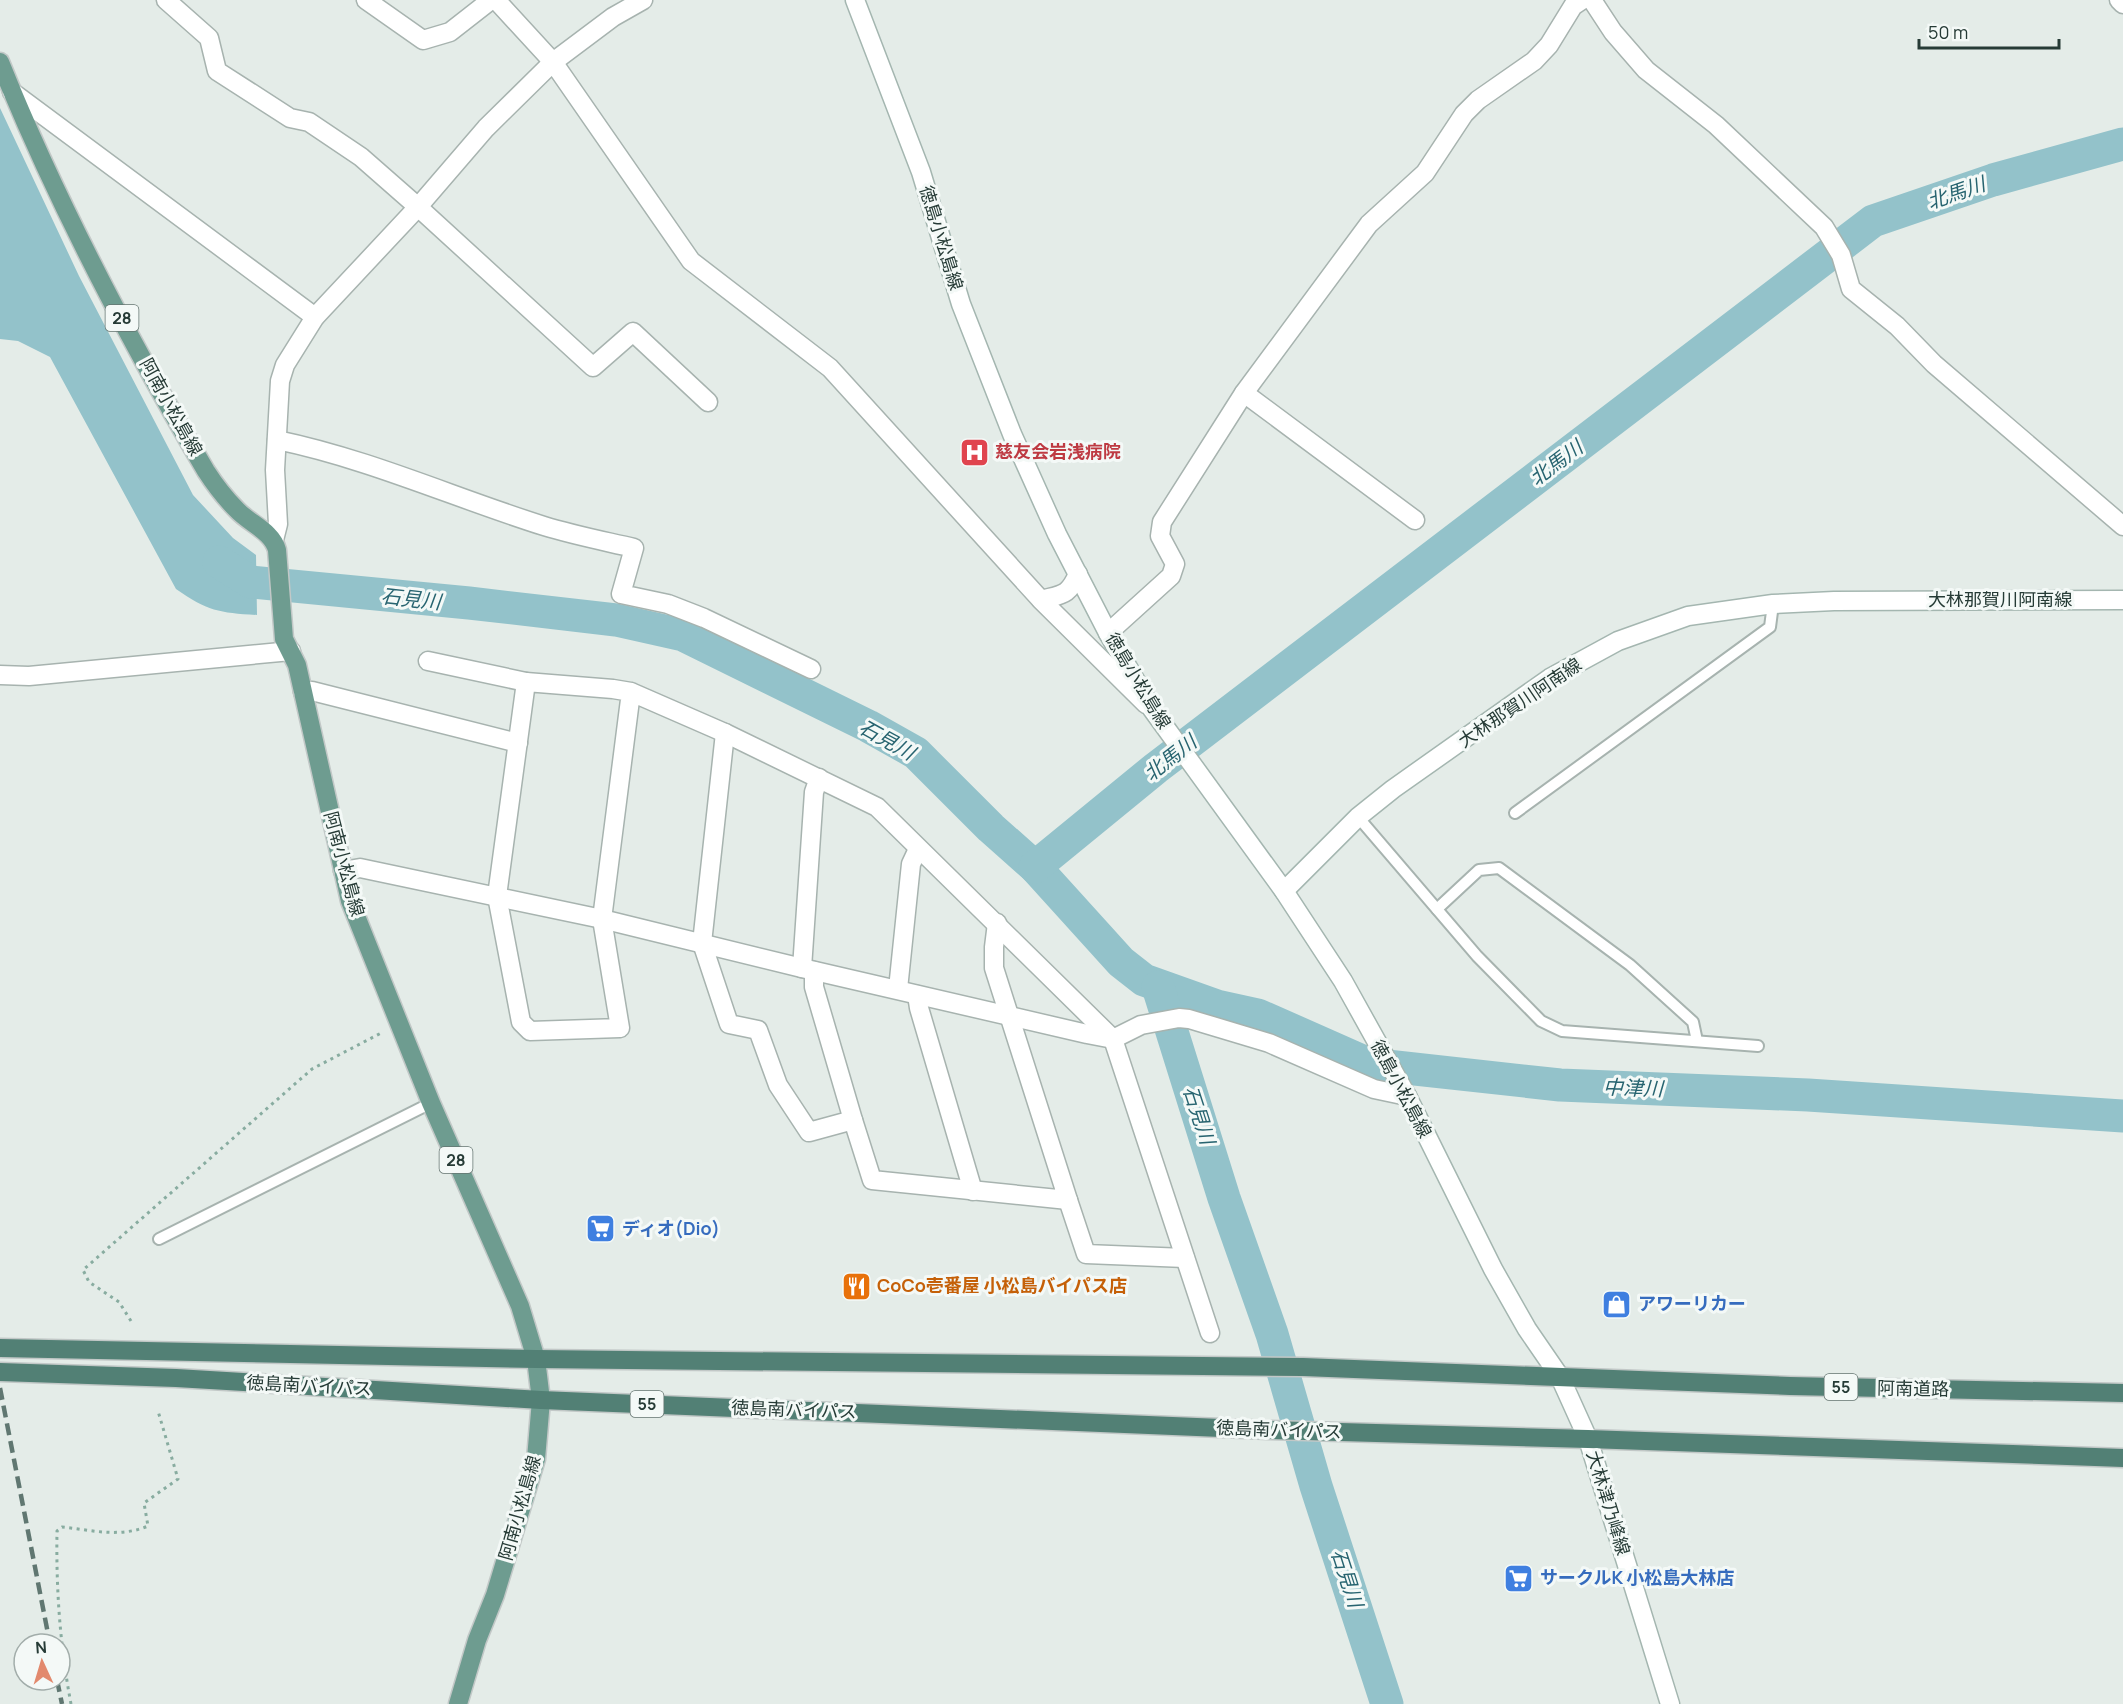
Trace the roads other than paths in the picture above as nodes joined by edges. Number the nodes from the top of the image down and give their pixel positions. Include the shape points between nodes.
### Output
1 (166, 0) edge
2 (366, 0) edge
3 (493, 0) edge
4 (643, 0) edge
5 (855, 0) edge
6 (1582, 0) edge
7 (1592, 0) edge
8 (2119, 0) edge
9 (2123, 4) edge
10 (0, 62) edge
11 (554, 62) junction
12 (12, 92) junction
13 (418, 207) junction
14 (315, 317) junction
15 (1244, 393) junction
16 (708, 402) dead end
17 (276, 440) junction
18 (1414, 520) dead end
19 (2123, 526) edge
20 (276, 545) junction
21 (1078, 574) junction
22 (1041, 600) junction
23 (2123, 600) edge
24 (1773, 604) junction
25 (1108, 633) junction
26 (291, 651) junction
27 (428, 661) dead end
28 (811, 669) dead end
29 (0, 675) edge
30 (526, 682) junction
31 (303, 692) junction
32 (631, 692) junction
33 (1152, 709) junction
34 (725, 733) junction
35 (518, 743) junction
36 (819, 778) junction
37 (1515, 813) dead end
38 (1358, 816) junction
39 (918, 849) junction
40 (343, 871) junction
41 (1284, 891) junction
42 (497, 896) junction
43 (1437, 909) junction
44 (602, 919) junction
45 (997, 923) junction
46 (702, 943) junction
47 (808, 970) junction
48 (898, 989) junction
49 (917, 995) junction
50 (1011, 1018) junction
51 (1113, 1039) junction
52 (1697, 1041) junction
53 (1758, 1046) dead end
54 (1407, 1096) junction
55 (431, 1103) junction
56 (853, 1120) junction
57 (973, 1191) junction
58 (1068, 1200) junction
59 (159, 1239) dead end
60 (1185, 1258) junction
61 (1210, 1333) dead end
62 (0, 1348) edge
63 (536, 1359) junction
64 (0, 1372) edge
65 (1560, 1377) junction
66 (2123, 1393) edge
67 (541, 1400) junction
68 (1588, 1439) junction
69 (2123, 1458) edge
70 (458, 1704) edge
71 (1670, 1704) edge

1 - 13 street via 209,38 218,71 290,118 309,122 361,158
2 - 3 street via 423,40 450,32
3 - 11 street
4 - 11 street
5 - 21 street, 徳島小松島線 via 921,172 961,304 1012,434
6 - 15 street via 1573,6 1534,61 1478,100 1464,114 1425,173 1369,224
7 - 19 street via 1646,70 1716,125 1824,227 1838,248 1851,289
8 - 9 street
10 - 12 main road, 阿南小松島線 / 28
11 - 13 street via 486,128
11 - 22 street via 691,261 830,368
12 - 14 street
12 - 20 main road, 阿南小松島線 / 28 via 74,227 172,414 214,485
13 - 14 street
13 - 16 street via 593,367 633,332
14 - 17 street via 285,365 280,381
15 - 18 street
15 - 25 street via 1162,522 1160,536 1175,564 1171,576
17 - 20 street
17 - 28 street via 420,481 545,526 634,548 621,594 695,614
20 - 26 main road, 阿南小松島線 / 28 via 284,639
21 - 22 street via 1070,590
21 - 25 street, 徳島小松島線
22 - 33 street
23 - 24 street, 大林那賀川阿南線
24 - 37 lane via 1770,627
24 - 38 street, 大林那賀川阿南線 via 1688,616 1618,641 1550,678
25 - 33 street, 徳島小松島線
26 - 29 street via 29,676
26 - 31 main road, 阿南小松島線 / 28
27 - 30 street
30 - 32 street
30 - 35 street
31 - 35 street via 312,691
31 - 40 main road, 阿南小松島線 / 28
32 - 34 street
32 - 44 street
33 - 41 street, 徳島小松島線
34 - 36 street
34 - 46 street
35 - 42 street
36 - 39 street via 877,807
36 - 47 street via 814,792
38 - 41 street, 大林那賀川阿南線
38 - 43 lane
39 - 45 street
39 - 48 street via 911,864
40 - 42 street via 360,868
40 - 55 main road, 阿南小松島線 / 28 via 350,901
41 - 54 street, 徳島小松島線 via 1343,981
42 - 44 street
42 - 44 street via 521,1022 530,1031 620,1028
43 - 52 lane via 1541,1021 1562,1032
43 - 52 lane via 1479,870 1499,868 1630,965 1693,1022
44 - 46 street
45 - 50 street via 994,968
45 - 51 street
46 - 47 street
46 - 56 street via 729,1024 758,1030 778,1085 808,1132
47 - 48 street
47 - 56 street
48 - 49 street
49 - 50 street
49 - 57 street
50 - 51 street
50 - 58 street
51 - 54 street via 1141,1025 1189,1019 1269,1043 1374,1089
51 - 60 street
52 - 53 lane
54 - 65 street, 徳島小松島線 via 1493,1269
55 - 59 lane
55 - 63 main road, 阿南小松島線 / 28 via 520,1306
56 - 57 street via 872,1180
57 - 58 street
58 - 60 street via 1086,1254
60 - 61 street
62 - 63 highway, 徳島南バイパス / 55
63 - 65 highway, 徳島南バイパス / 55 via 1265,1366
63 - 67 main road, 阿南小松島線 / 28
64 - 67 highway, 徳島南バイパス / 55 via 176,1378
65 - 66 highway, 阿南道路 / 55
65 - 68 street, 徳島小松島線
67 - 68 highway, 徳島南バイパス / 55
67 - 70 main road, 阿南小松島線 / 28 via 536,1459
68 - 69 highway, 55
68 - 71 street, 大林津乃峰線

